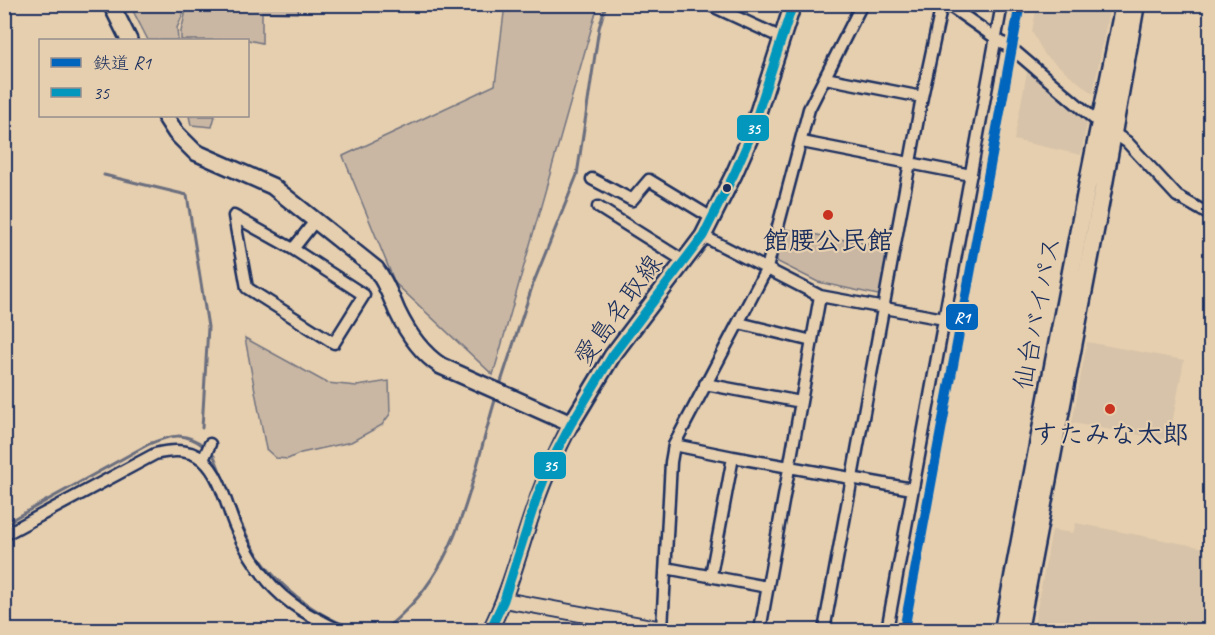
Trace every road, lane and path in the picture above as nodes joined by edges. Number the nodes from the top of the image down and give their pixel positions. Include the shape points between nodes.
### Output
1 (111, 4) edge
2 (793, 4) edge
3 (862, 4) edge
4 (942, 4) edge
5 (947, 4) edge
6 (1002, 4) edge
7 (1124, 4) edge
8 (1136, 4) edge
9 (710, 5) edge
10 (782, 38) junction
11 (128, 39) edge
12 (995, 39) junction
13 (825, 78) junction
14 (922, 97) junction
15 (166, 117) edge
16 (1107, 127) junction
17 (802, 142) junction
18 (911, 163) junction
19 (971, 175) junction
20 (592, 178) dead end
21 (598, 207) dead end
22 (1210, 215) edge
23 (712, 218) junction
24 (315, 221) junction
25 (704, 236) junction
26 (293, 249) junction
27 (684, 261) junction
28 (767, 268) junction
29 (820, 296) junction
30 (884, 307) junction
31 (944, 319) junction
32 (738, 323) junction
33 (812, 341) junction
34 (705, 384) junction
35 (801, 402) junction
36 (571, 424) junction
37 (674, 445) junction
38 (733, 457) junction
39 (790, 466) junction
40 (851, 477) junction
41 (912, 489) junction
42 (4, 535) edge
43 (666, 568) junction
44 (711, 575) junction
45 (767, 587) junction
46 (504, 600) junction
47 (339, 630) edge
48 (490, 630) edge
49 (665, 630) edge
50 (760, 630) edge
51 (824, 630) edge
52 (887, 630) edge
53 (1003, 630) edge
54 (1020, 630) edge

1 - 11 main road
2 - 10 main road, 愛島名取線
3 - 13 street
4 - 14 street
5 - 12 street
6 - 12 street
7 - 16 highway, 仙台バイパス
8 - 16 highway, 仙台バイパス
9 - 10 street
10 - 23 main road, 愛島名取線 via 749,140
12 - 16 street
12 - 19 street
13 - 14 street
13 - 17 street via 809,109
14 - 18 street
15 - 24 main road via 195,152 272,186
16 - 22 street via 1142,156 1177,196
16 - 53 highway, 仙台バイパス
16 - 54 highway, 仙台バイパス
17 - 18 street
17 - 28 street
18 - 19 street
18 - 30 street
19 - 31 street
20 - 23 street via 632,200 649,180
21 - 27 street
23 - 25 main road, 愛島名取線
24 - 26 street
24 - 36 main road via 376,269 412,338 426,356
25 - 27 main road, 愛島名取線
25 - 28 street
26 - 26 street via 364,295 333,343 247,288 233,211
27 - 36 main road, 愛島名取線 via 612,356
28 - 29 street
28 - 32 street
29 - 30 street
29 - 33 street
30 - 31 street
30 - 40 street
31 - 41 street
32 - 33 street
32 - 34 street
33 - 35 street
34 - 35 street
34 - 37 street
35 - 39 street
36 - 46 street via 536,501
37 - 38 street
37 - 43 street
38 - 39 street
38 - 44 street
39 - 40 street
39 - 45 street
40 - 41 street
40 - 51 street
41 - 52 street
42 - 47 street via 155,454 174,450 207,452 235,528 269,582 292,604
43 - 44 street
43 - 49 street
44 - 45 street
45 - 50 street
46 - 48 street
46 - 49 street

